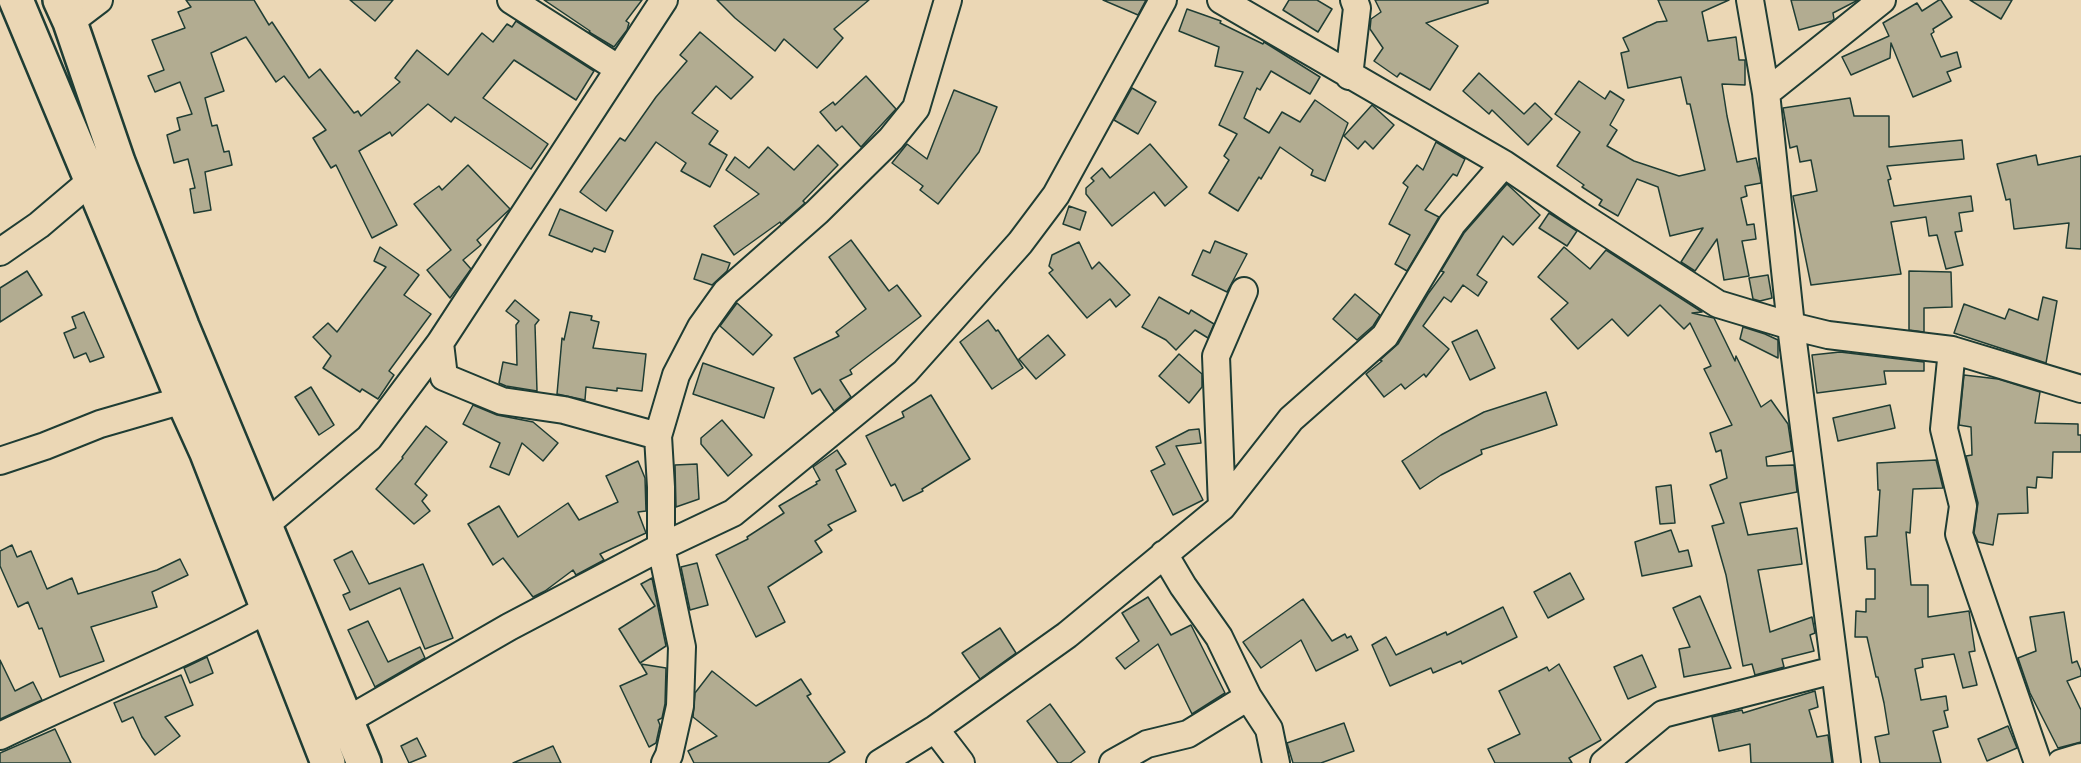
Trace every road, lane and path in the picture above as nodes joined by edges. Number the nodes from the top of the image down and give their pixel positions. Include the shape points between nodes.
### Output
1 (16, 0) edge
2 (99, 0) edge
3 (511, 0) edge
4 (664, 0) edge
5 (948, 0) edge
6 (1163, 0) edge
7 (1221, 0) edge
8 (1354, 0) edge
9 (1750, 0) edge
10 (1882, 0) edge
11 (65, 11) edge
12 (619, 69) junction
13 (1350, 76) junction
14 (1766, 93) junction
15 (1504, 164) junction
16 (92, 180) junction
17 (0, 252) edge
18 (1244, 291) dead end
19 (1791, 326) junction
20 (440, 344) junction
21 (1952, 350) junction
22 (2081, 389) edge
23 (183, 400) junction
24 (658, 436) junction
25 (0, 461) edge
26 (1222, 507) junction
27 (264, 526) junction
28 (661, 547) junction
29 (1164, 554) junction
30 (268, 609) junction
31 (1834, 670) junction
32 (1248, 698) junction
33 (346, 721) junction
34 (935, 729) junction
35 (0, 736) edge
36 (2081, 757) edge
37 (328, 763) edge
38 (364, 763) edge
39 (665, 763) edge
40 (880, 763) edge
41 (961, 763) edge
42 (1113, 763) edge
43 (1276, 763) edge
44 (1605, 763) edge
45 (1847, 763) edge
46 (2038, 763) edge
47 (2061, 763) edge

1 - 16 highway
2 - 11 street
3 - 12 street
4 - 12 street
5 - 24 street via 916,108 891,139 817,212 726,292 701,327 676,375
6 - 28 street via 1056,195 1020,243 905,372 733,513
7 - 13 street
8 - 13 street via 1357,8
9 - 14 street
10 - 14 street
11 - 27 highway via 118,162
12 - 20 street
13 - 15 street
14 - 19 street
15 - 19 street via 1718,304
15 - 26 street via 1452,224 1385,336 1291,419
16 - 17 street
16 - 23 highway
18 - 26 street via 1216,356
19 - 21 street via 1828,335
19 - 31 street
20 - 24 street via 444,377 502,401 564,410
20 - 27 street via 369,438
21 - 22 street
21 - 46 street via 1944,429 1963,506 1959,534
23 - 25 street via 100,424
23 - 30 highway
24 - 28 street
26 - 29 street
27 - 33 highway
28 - 33 street via 509,627
28 - 39 street via 682,647 681,706
29 - 32 street via 1219,637
29 - 34 street via 1067,635
30 - 35 street
30 - 37 highway
31 - 44 street via 1663,714
31 - 45 street
32 - 42 street via 1188,734 1148,744
32 - 43 street via 1269,729
33 - 38 highway
34 - 40 street
34 - 41 street
36 - 47 street

